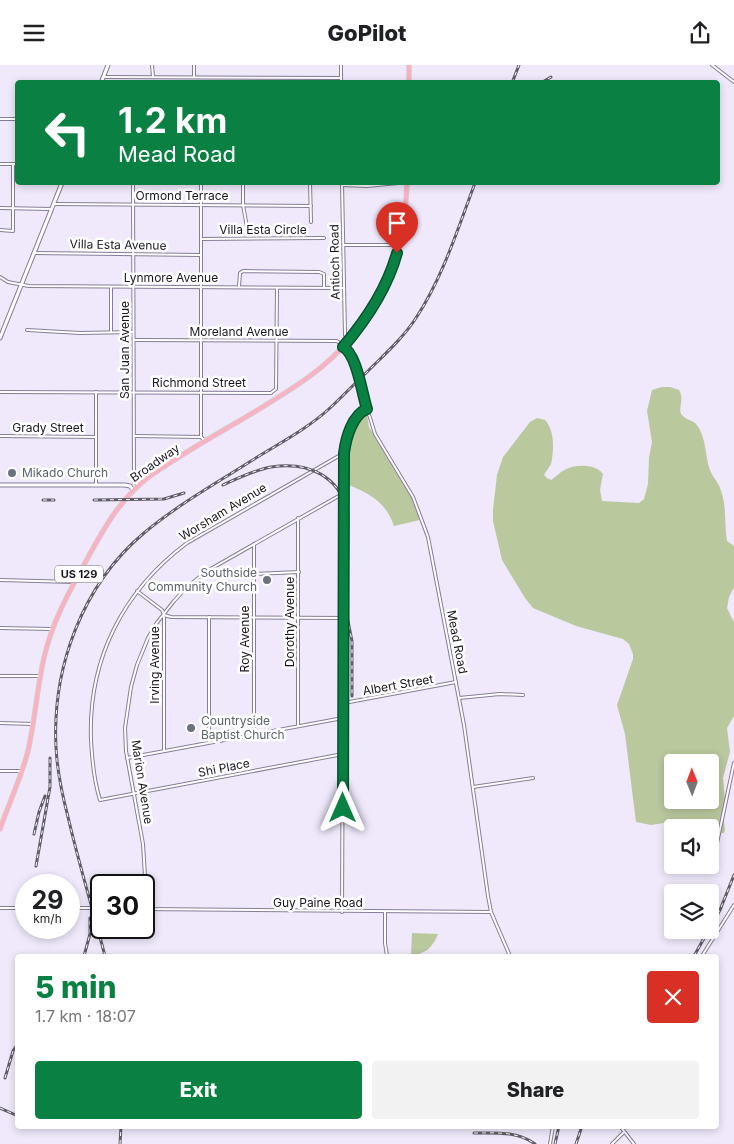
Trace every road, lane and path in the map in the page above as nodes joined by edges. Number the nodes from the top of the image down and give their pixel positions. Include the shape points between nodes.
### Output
1 (108, 65) edge
2 (152, 65) edge
3 (194, 65) edge
4 (341, 65) edge
5 (409, 65) edge
6 (712, 65) edge
7 (104, 77) junction
8 (153, 77) junction
9 (194, 77) junction
10 (202, 78) joint
11 (341, 78) joint
12 (102, 80) edge
13 (408, 80) edge
14 (734, 82) edge
15 (0, 119) edge
16 (15, 119) edge
17 (0, 163) edge
18 (13, 164) joint
19 (61, 185) edge
20 (133, 185) edge
21 (201, 185) edge
22 (243, 185) edge
23 (310, 185) edge
24 (342, 185) edge
25 (354, 185) edge
26 (377, 185) edge
27 (407, 185) edge
28 (54, 204) junction
29 (133, 204) junction
30 (202, 205) junction
31 (243, 205) junction
32 (310, 206) junction
33 (0, 208) edge
34 (13, 208) junction
35 (52, 209) junction
36 (311, 222) dead end
37 (247, 227) dead end
38 (0, 230) edge
39 (202, 239) junction
40 (324, 239) dead end
41 (343, 245) junction
42 (399, 245) junction
43 (34, 253) junction
44 (133, 254) junction
45 (201, 255) junction
46 (0, 277) edge
47 (21, 284) junction
48 (111, 287) junction
49 (133, 287) junction
50 (201, 287) junction
51 (240, 287) junction
52 (277, 288) junction
53 (324, 288) junction
54 (344, 288) junction
55 (27, 330) dead end
56 (133, 332) junction
57 (111, 333) junction
58 (0, 338) edge
59 (133, 340) junction
60 (201, 340) junction
61 (276, 341) junction
62 (348, 341) junction
63 (343, 347) junction
64 (0, 392) edge
65 (96, 392) junction
66 (133, 392) junction
67 (202, 392) junction
68 (271, 393) junction
69 (274, 399) junction
70 (367, 409) junction
71 (0, 437) edge
72 (96, 437) junction
73 (134, 437) junction
74 (202, 437) junction
75 (205, 442) junction
76 (344, 453) junction
77 (0, 485) edge
78 (96, 485) junction
79 (139, 485) junction
80 (133, 490) junction
81 (344, 493) junction
82 (298, 518) junction
83 (254, 544) junction
84 (299, 572) junction
85 (254, 574) junction
86 (0, 580) edge
87 (74, 582) junction
88 (137, 591) junction
89 (164, 614) junction
90 (209, 617) junction
91 (254, 617) junction
92 (298, 617) junction
93 (344, 618) junction
94 (0, 628) edge
95 (52, 629) junction
96 (0, 676) edge
97 (41, 676) junction
98 (456, 683) junction
99 (523, 695) dead end
100 (459, 699) junction
101 (344, 703) junction
102 (343, 718) junction
103 (0, 723) edge
104 (33, 724) junction
105 (298, 726) junction
106 (254, 734) junction
107 (209, 743) junction
108 (164, 751) junction
109 (343, 754) junction
110 (127, 758) junction
111 (734, 763) edge
112 (0, 771) edge
113 (22, 771) junction
114 (533, 779) dead end
115 (473, 787) junction
116 (134, 794) junction
117 (108, 799) joint
118 (1, 822) edge
119 (0, 829) edge
120 (719, 830) edge
121 (144, 874) edge
122 (734, 905) edge
123 (0, 908) edge
124 (15, 908) edge
125 (155, 909) edge
126 (342, 912) junction
127 (385, 912) junction
128 (491, 913) junction
129 (387, 954) edge
130 (509, 954) edge
131 (703, 954) edge
132 (552, 1129) edge
133 (624, 1131) joint
134 (550, 1144) edge
135 (612, 1144) edge
136 (634, 1144) edge

1 - 7 street
2 - 8 street
3 - 9 street
4 - 11 street
5 - 13 main road
6 - 14 street
7 - 8 street
7 - 12 street
8 - 9 street
9 - 10 street
10 - 11 street
15 - 16 street
17 - 18 street
18 - 34 street
19 - 28 street
20 - 29 street, San Juan Avenue
21 - 30 street
22 - 31 street
23 - 32 street
24 - 41 street, Antioch Road
25 - 26 street
27 - 42 main road, Broadway / US 129
28 - 29 street, Ormond Terrace
28 - 35 street
29 - 30 street, Ormond Terrace
29 - 44 street, San Juan Avenue
30 - 31 street, Ormond Terrace
30 - 39 street
31 - 32 street, Ormond Terrace
31 - 37 street
32 - 36 street
33 - 34 street
34 - 35 street
34 - 38 street via 13,231
35 - 43 street
39 - 40 street, Villa Esta Circle
39 - 45 street
41 - 42 street
41 - 54 street, Antioch Road
42 - 62 main road, Broadway / US 129 via 379,297
43 - 44 street, Villa Esta Avenue
43 - 47 street
44 - 45 street, Villa Esta Avenue
44 - 49 street, San Juan Avenue
45 - 50 street
46 - 47 street, Lynmore Avenue
47 - 48 street, Lynmore Avenue
47 - 58 street
48 - 49 street, Lynmore Avenue
48 - 57 street
49 - 50 street, Lynmore Avenue
49 - 56 street, San Juan Avenue
50 - 51 street, Lynmore Avenue
50 - 60 street
51 - 52 street, Lynmore Avenue
51 - 53 street via 240,273 243,271 321,272
52 - 53 street, Lynmore Avenue
52 - 61 street
53 - 54 street, Lynmore Avenue
54 - 62 street, Antioch Road via 345,335
55 - 57 street
56 - 57 street
56 - 59 street, San Juan Avenue
59 - 60 street, Moreland Avenue
59 - 66 street, San Juan Avenue
60 - 61 street, Moreland Avenue
60 - 67 street
61 - 63 street, Moreland Avenue via 337,341
61 - 68 street via 276,389
62 - 63 main road, Broadway / US 129
63 - 69 main road, Broadway / US 129 via 310,376
63 - 70 street, Mead Road, bridge via 349,351 355,366
64 - 65 street, Richmond Street
65 - 66 street, Richmond Street
65 - 72 street
66 - 67 street, Richmond Street
66 - 73 street, San Juan Avenue
67 - 68 street, Richmond Street
67 - 74 street
68 - 69 street
69 - 75 main road, Broadway / US 129
70 - 76 street via 356,416
70 - 98 street, Mead Road via 375,434 413,497 425,526
71 - 72 street, Grady Street
72 - 78 street
73 - 74 street
73 - 79 street, San Juan Avenue via 134,480
74 - 75 street
75 - 79 main road, Broadway / US 129
76 - 81 street
76 - 88 street, Worsham Avenue via 187,543 160,565
77 - 78 street
78 - 80 street via 128,485
79 - 80 main road, Broadway / US 129
80 - 87 main road, Broadway / US 129 via 110,518
81 - 82 street, Marion Avenue
81 - 93 street
82 - 83 street, Marion Avenue
82 - 84 street, Dorothy Avenue
83 - 85 street, Roy Avenue
83 - 89 street, Marion Avenue via 200,576
84 - 85 street
84 - 92 street, Dorothy Avenue
85 - 91 street, Roy Avenue
86 - 87 street
87 - 95 main road, Broadway / US 129
88 - 89 street, Irving Avenue
88 - 117 street, Worsham Avenue via 112,633 93,695 90,720 93,761 100,800
89 - 90 street via 168,617
89 - 108 street, Irving Avenue
89 - 110 street, Marion Avenue via 148,638 130,687 125,728
90 - 91 street
90 - 107 street
91 - 92 street
91 - 106 street, Roy Avenue
92 - 93 street
92 - 105 street, Dorothy Avenue
93 - 101 street
94 - 95 street
95 - 97 main road, Broadway / US 129
96 - 97 street
97 - 104 main road, Broadway / US 129
98 - 100 street, Mead Road
98 - 101 street, Albert Street
99 - 100 street
100 - 115 street, Mead Road
101 - 102 street
102 - 105 street
102 - 109 street
103 - 104 street
104 - 113 main road, Broadway / US 129
105 - 106 street
106 - 107 street
107 - 108 street
108 - 110 street
109 - 116 street, Shi Place
109 - 126 street
110 - 116 street, Marion Avenue
111 - 120 street
112 - 113 street
113 - 118 main road, Broadway / US 129
114 - 115 street
115 - 128 street, Mead Road
116 - 117 street, Shi Place
116 - 121 street, Marion Avenue via 143,844
118 - 119 main road, Broadway / US 129
122 - 131 street
123 - 124 street
125 - 126 street, Guy Paine Road
126 - 127 street, Guy Paine Road
127 - 128 street, Guy Paine Road
127 - 129 street
128 - 130 street, Mead Road
132 - 134 street
133 - 135 street
133 - 136 street

